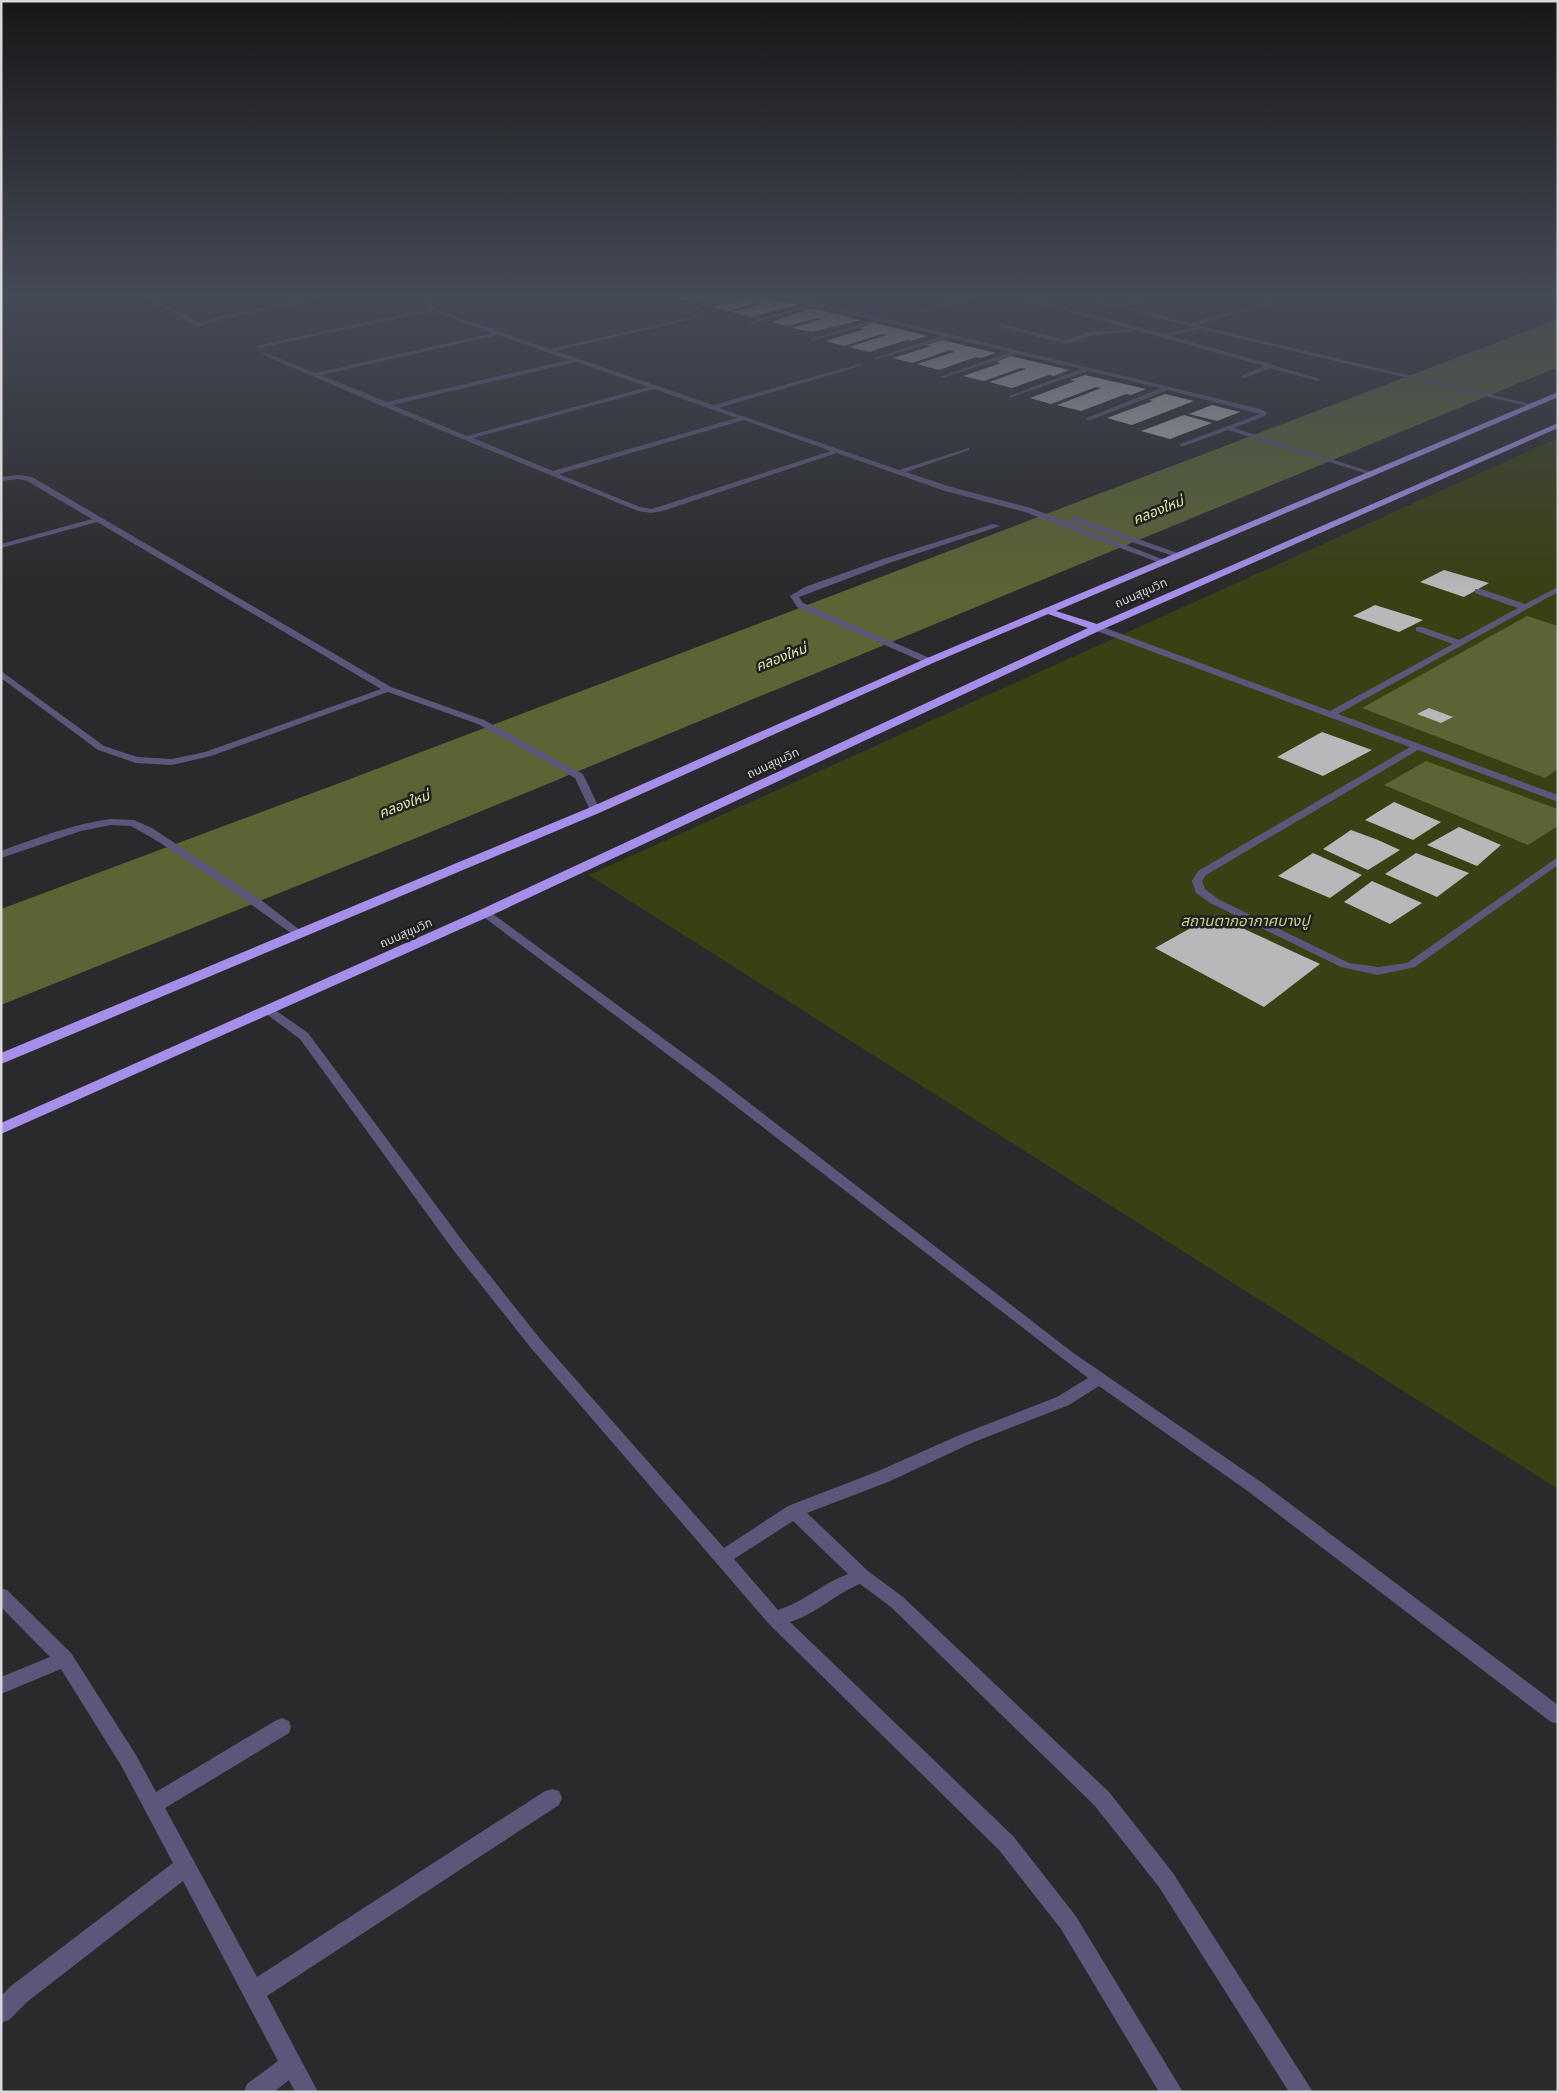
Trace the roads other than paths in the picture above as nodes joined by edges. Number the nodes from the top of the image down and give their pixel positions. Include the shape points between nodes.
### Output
1 (359, 395) edge
2 (428, 395) edge
3 (627, 395) edge
4 (678, 395) edge
5 (756, 395) edge
6 (1016, 395) edge
7 (1151, 395) edge
8 (1196, 395) edge
9 (1488, 395) edge
10 (1556, 395) edge
11 (1010, 397) dead end
12 (384, 405) junction
13 (1531, 405) junction
14 (714, 407) junction
15 (745, 418) junction
16 (1089, 419) dead end
17 (1558, 425) edge
18 (1227, 428) junction
19 (466, 438) junction
20 (1182, 445) dead end
21 (967, 450) dead end
22 (836, 451) junction
23 (899, 472) junction
24 (1370, 473) junction
25 (551, 474) junction
26 (1, 479) edge
27 (1028, 510) junction
28 (98, 520) junction
29 (996, 526) dead end
30 (1, 546) edge
31 (1179, 555) junction
32 (1164, 561) junction
33 (1558, 589) edge
34 (1478, 591) dead end
35 (1525, 607) junction
36 (1048, 611) junction
37 (1097, 628) junction
38 (1419, 629) dead end
39 (1459, 644) junction
40 (929, 661) junction
41 (1, 674) edge
42 (388, 689) junction
43 (1330, 715) junction
44 (1417, 747) junction
45 (1556, 797) edge
46 (595, 810) junction
47 (1, 855) edge
48 (1558, 860) edge
49 (486, 913) junction
50 (299, 934) junction
51 (267, 1010) junction
52 (1, 1059) edge
53 (1, 1128) edge
54 (1100, 1379) junction
55 (794, 1511) junction
56 (722, 1558) junction
57 (862, 1576) junction
58 (1, 1595) edge
59 (775, 1620) junction
60 (65, 1659) junction
61 (1, 1686) edge
62 (1558, 1716) edge
63 (282, 1727) dead end
64 (552, 1798) dead end
65 (152, 1805) junction
66 (185, 1866) junction
67 (253, 1992) junction
68 (1, 2012) edge
69 (292, 2064) junction
70 (255, 2092) edge
71 (307, 2092) edge
72 (1172, 2092) edge
73 (1302, 2092) edge

1 - 12 street
2 - 12 street
3 - 19 street
4 - 14 street
5 - 14 street
6 - 11 street
7 - 16 street
8 - 18 street via 1264,413
9 - 13 street
10 - 13 highway, ถนนสุขุมวิท
12 - 19 street
13 - 24 highway, ถนนสุขุมวิท
14 - 15 street
15 - 22 street
15 - 25 street
17 - 37 highway, ถนนสุขุมวิท
18 - 20 street
18 - 24 street
19 - 25 street
21 - 23 street
22 - 23 street
22 - 25 street via 652,511 638,509
23 - 27 street
24 - 31 highway, ถนนสุขุมวิท
26 - 28 street via 29,479
27 - 31 street via 1048,511
27 - 32 street
28 - 30 street
28 - 42 street
29 - 40 street via 886,561 794,596 800,606
31 - 32 highway, ถนนสุขุมวิท
32 - 36 highway, ถนนสุขุมวิท
33 - 35 street
34 - 35 street
35 - 39 street
36 - 37 highway
36 - 40 highway, ถนนสุขุมวิท
37 - 43 street
37 - 49 highway, ถนนสุขุมวิท
38 - 39 street
39 - 43 street
40 - 46 highway, ถนนสุขุมวิท
41 - 42 street via 100,748 136,760 172,762 208,754
42 - 46 street via 481,722 580,776
43 - 44 street
44 - 45 street
44 - 48 street via 1202,873 1197,881 1200,891 1214,901 1345,965 1387,972 1411,965
46 - 50 highway, ถนนสุขุมวิท
47 - 50 street via 99,823 128,822 140,826 267,908
49 - 51 highway, ถนนสุขุมวิท
49 - 54 street via 708,1078
50 - 52 highway, ถนนสุขุมวิท
51 - 53 highway, ถนนสุขุมวิท
51 - 56 street via 304,1036 454,1240 536,1344
54 - 55 street via 1062,1401
54 - 62 street via 1255,1487
55 - 56 street
55 - 57 street
56 - 59 street
57 - 59 street via 840,1584 800,1611
57 - 73 street via 896,1602 1102,1799 1166,1880
58 - 60 street
59 - 72 street via 1006,1843 1068,1922
60 - 61 street
60 - 65 street
63 - 65 street
64 - 67 street
65 - 66 street
66 - 67 street
66 - 68 street via 19,1994
67 - 69 street
69 - 70 street
69 - 71 street

